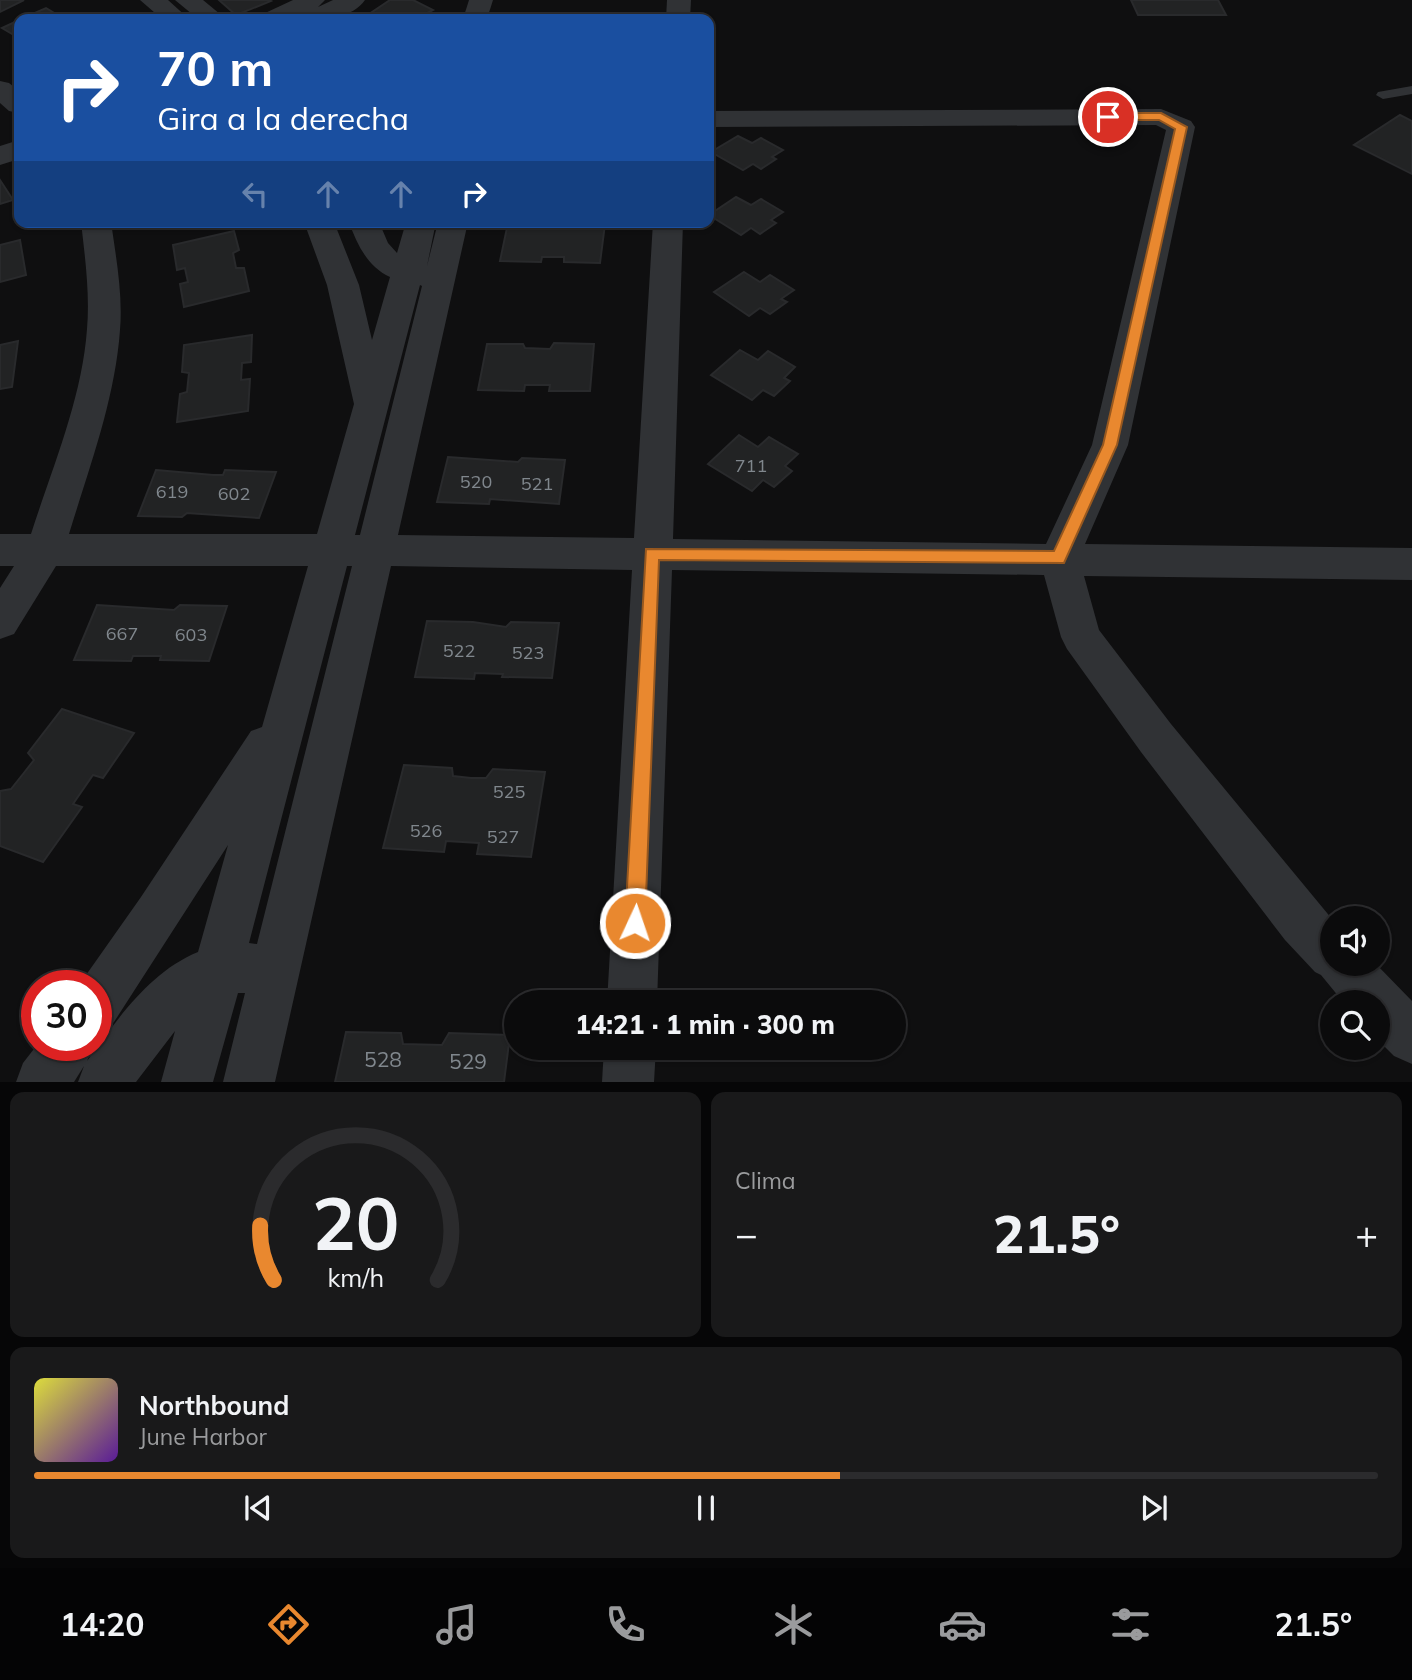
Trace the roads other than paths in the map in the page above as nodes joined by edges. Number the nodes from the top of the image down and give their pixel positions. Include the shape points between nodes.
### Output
1 (152, 0) edge
2 (187, 0) edge
3 (353, 0) edge
4 (307, 9) edge
5 (170, 14) edge
6 (207, 14) edge
7 (290, 14) edge
8 (0, 89) edge
9 (1412, 90) edge
10 (1383, 95) dead end
11 (14, 101) edge
12 (714, 119) edge
13 (97, 228) edge
14 (321, 228) edge
15 (367, 228) edge
16 (421, 228) edge
17 (450, 228) edge
18 (668, 228) edge
19 (424, 275) junction
20 (370, 404) junction
21 (0, 550) edge
22 (46, 550) junction
23 (330, 550) junction
24 (374, 552) junction
25 (652, 554) junction
26 (1059, 558) junction
27 (1412, 564) edge
28 (0, 622) edge
29 (286, 714) junction
30 (1320, 942) edge
31 (276, 969) junction
32 (217, 970) junction
33 (1353, 976) edge
34 (112, 981) edge
35 (633, 990) edge
36 (1412, 1038) edge
37 (629, 1060) edge
38 (57, 1061) edge
39 (42, 1082) edge
40 (104, 1082) edge
41 (187, 1082) edge
42 (249, 1082) edge
43 (628, 1082) edge

1 - 5 street
2 - 6 street
3 - 4 street
4 - 7 street
8 - 11 street
9 - 10 lane
12 - 26 street via 1161,117 1181,127 1110,445
13 - 22 street via 104,329 92,398
14 - 20 street via 343,285
15 - 19 street via 384,260
16 - 19 street
17 - 19 street
18 - 25 street
19 - 20 street
19 - 24 street
20 - 23 street
21 - 22 street
22 - 23 street
22 - 28 street
23 - 24 street
23 - 29 street
24 - 25 street
24 - 31 street
25 - 26 street
25 - 35 street
26 - 27 street
26 - 30 street via 1081,636 1156,738
29 - 32 street
29 - 34 street
31 - 32 street
31 - 42 street
32 - 40 street via 201,975 175,996 140,1032
32 - 41 street
33 - 36 street
37 - 43 street
38 - 39 street

